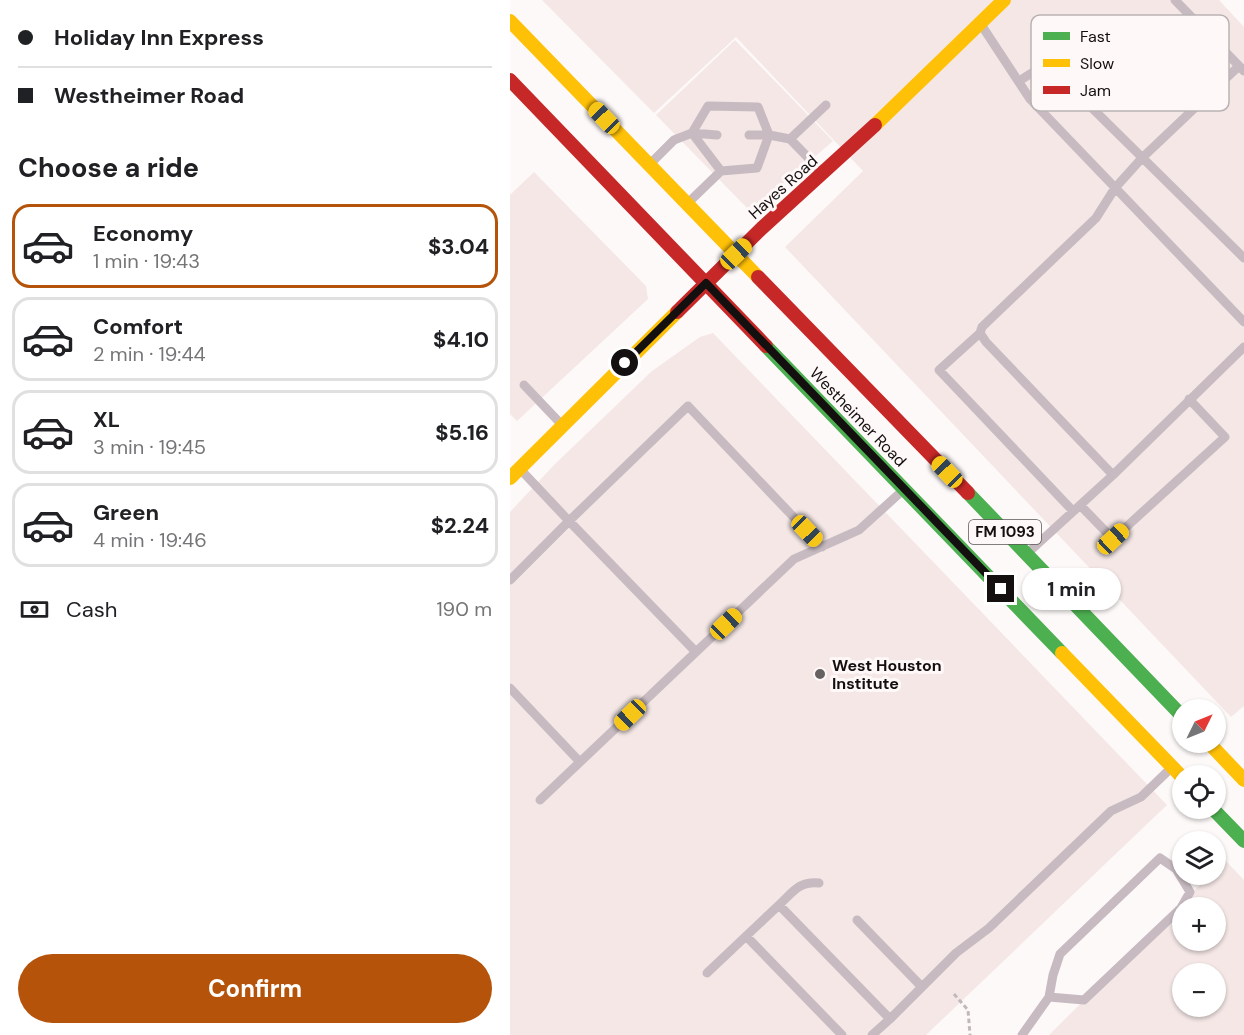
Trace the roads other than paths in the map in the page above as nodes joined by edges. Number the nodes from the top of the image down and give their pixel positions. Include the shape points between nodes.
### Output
1 (1004, 0) edge
2 (1175, 0) edge
3 (1190, 15) edge
4 (510, 21) edge
5 (980, 23) junction
6 (1229, 55) edge
7 (1242, 68) edge
8 (1031, 73) edge
9 (510, 80) edge
10 (1229, 80) edge
11 (1019, 81) junction
12 (1031, 100) edge
13 (826, 105) dead end
14 (1041, 111) edge
15 (1095, 111) edge
16 (1194, 111) edge
17 (692, 133) junction
18 (717, 135) dead end
19 (749, 135) dead end
20 (769, 135) junction
21 (790, 139) junction
22 (1142, 158) junction
23 (649, 165) junction
24 (721, 171) junction
25 (822, 173) junction
26 (1115, 188) junction
27 (687, 204) junction
28 (736, 254) junction
29 (1244, 258) edge
30 (706, 283) junction
31 (1244, 322) edge
32 (980, 333) junction
33 (1244, 347) edge
34 (524, 385) dead end
35 (1189, 399) junction
36 (562, 425) junction
37 (515, 473) edge
38 (1113, 475) junction
39 (904, 489) junction
40 (1077, 508) junction
41 (569, 521) junction
42 (822, 547) junction
43 (1027, 554) junction
44 (510, 580) edge
45 (696, 652) junction
46 (510, 688) edge
47 (1172, 706) edge
48 (1218, 753) edge
49 (580, 762) junction
50 (1172, 767) joint
51 (1244, 780) edge
52 (540, 800) dead end
53 (1226, 818) edge
54 (1222, 819) edge
55 (1244, 827) edge
56 (1244, 842) edge
57 (819, 884) dead end
58 (779, 905) junction
59 (856, 920) dead end
60 (746, 936) junction
61 (707, 973) dead end
62 (922, 987) junction
63 (1049, 997) junction
64 (890, 1019) junction
65 (842, 1035) edge
66 (872, 1035) edge
67 (1022, 1035) edge

1 - 5 main road, Hayes Road
2 - 3 lane
4 - 23 main road, Westheimer Road / FM 1093
5 - 11 lane
5 - 25 main road, Hayes Road
6 - 7 lane
7 - 10 lane
8 - 11 lane
9 - 30 main road, Westheimer Road / FM 1093
11 - 12 lane
13 - 21 lane
14 - 26 lane
15 - 22 lane
16 - 22 lane
17 - 18 lane
17 - 20 lane via 708,106 758,107
17 - 23 lane via 674,140
17 - 24 lane
19 - 20 lane
20 - 21 lane
20 - 24 lane via 757,168
21 - 25 lane
22 - 26 lane
22 - 29 lane
23 - 27 main road, Westheimer Road / FM 1093
24 - 27 lane
25 - 28 main road, Hayes Road
26 - 31 lane
26 - 32 lane via 1096,218
27 - 28 main road, Westheimer Road / FM 1093
28 - 30 main road, Hayes Road
28 - 43 main road, Westheimer Road / FM 1093
30 - 36 main road, Hayes Road
30 - 39 main road, Westheimer Road / FM 1093
32 - 38 lane
32 - 40 lane via 939,370
33 - 35 lane
34 - 36 lane
35 - 38 lane
35 - 40 lane via 1225,437 1113,539
36 - 37 main road, Hayes Road
37 - 41 lane
38 - 40 lane
39 - 42 lane via 859,530
39 - 50 main road, Westheimer Road / FM 1093
40 - 43 lane
41 - 42 lane via 688,406
41 - 44 lane
41 - 45 lane
42 - 45 lane via 794,559
43 - 47 main road, Westheimer Road / FM 1093
45 - 49 lane
46 - 49 lane
48 - 51 main road
49 - 52 lane
50 - 62 lane via 1141,797 1111,811
53 - 55 main road
54 - 56 main road
57 - 58 lane via 807,882
58 - 60 lane
58 - 64 lane
59 - 62 lane
60 - 61 lane
60 - 65 lane
62 - 64 lane
63 - 63 lane via 1060,954 1160,858 1176,869 1190,892 1181,908 1084,1000
63 - 67 lane
64 - 66 lane

